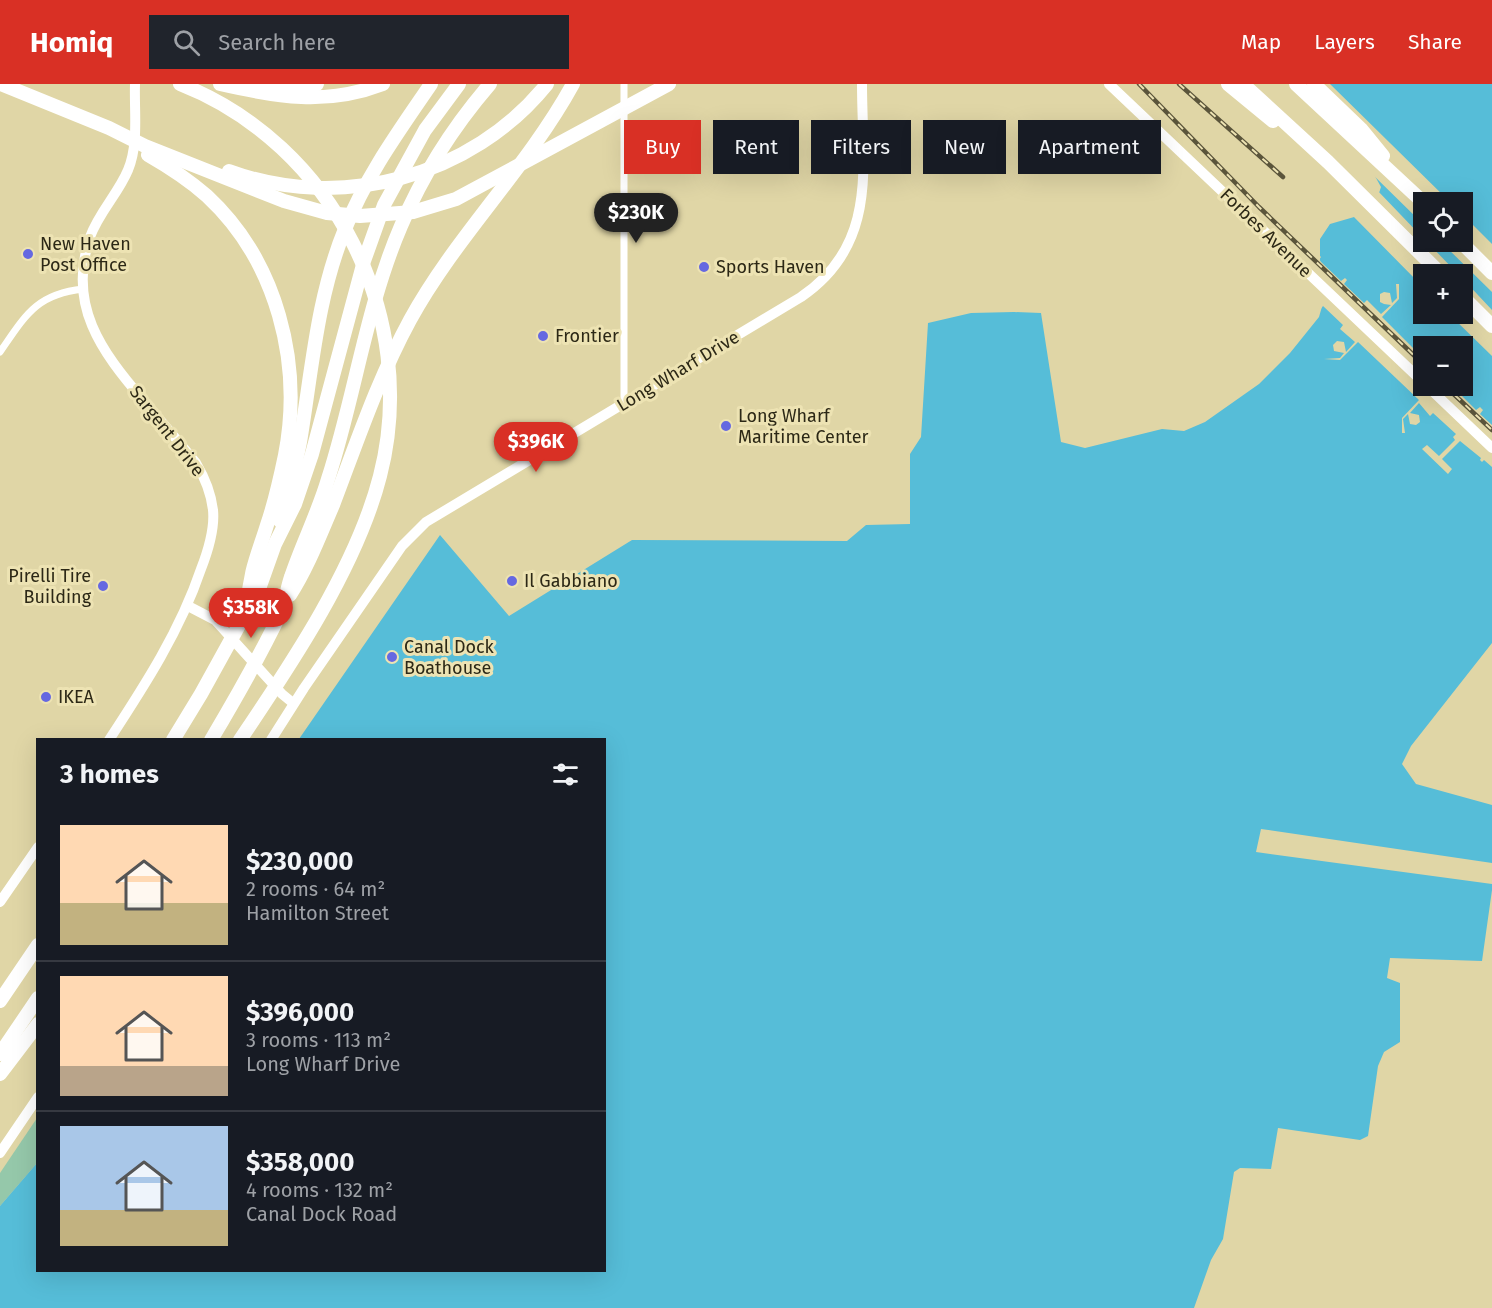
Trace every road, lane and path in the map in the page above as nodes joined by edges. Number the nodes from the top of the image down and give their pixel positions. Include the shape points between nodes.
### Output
1 (1, 84) edge
2 (135, 84) edge
3 (180, 84) edge
4 (220, 84) edge
5 (252, 84) edge
6 (317, 84) edge
7 (383, 84) edge
8 (431, 84) edge
9 (459, 84) edge
10 (490, 84) edge
11 (547, 84) edge
12 (573, 84) edge
13 (624, 84) edge
14 (669, 84) edge
15 (862, 84) edge
16 (1109, 84) edge
17 (1228, 84) edge
18 (1243, 84) edge
19 (1296, 84) edge
20 (1314, 84) edge
21 (158, 151) junction
22 (1328, 162) junction
23 (1405, 183) junction
24 (1414, 192) edge
25 (1471, 252) edge
26 (1431, 264) edge
27 (1492, 273) edge
28 (83, 289) junction
29 (1473, 307) edge
30 (1492, 326) edge
31 (0, 352) edge
32 (1413, 373) edge
33 (1438, 396) edge
34 (624, 404) junction
35 (1492, 448) edge
36 (275, 544) junction
37 (254, 584) junction
38 (188, 606) junction
39 (281, 610) junction
40 (293, 703) junction
41 (110, 738) edge
42 (174, 738) edge
43 (212, 738) edge
44 (241, 738) edge
45 (272, 738) edge
46 (36, 850) edge
47 (0, 902) edge
48 (36, 948) edge
49 (0, 1001) edge
50 (36, 1001) edge
51 (36, 1027) edge
52 (0, 1054) edge
53 (0, 1074) edge
54 (36, 1100) edge
55 (0, 1153) edge

1 - 21 highway
2 - 28 main road, Sargent Drive via 131,158 122,182 90,237
3 - 44 highway via 225,105 263,132 295,160 332,205 371,284 387,354 390,407 386,445 358,537 331,593
4 - 7 highway via 293,98 321,98
5 - 6 highway
8 - 36 highway via 358,198 339,243 322,300 297,458
9 - 36 highway via 425,130 377,222 312,454 295,504
10 - 39 highway via 424,176 400,227 327,482
11 - 21 highway via 504,127 449,162 367,185 331,188 263,181
12 - 39 highway via 549,124 421,301 391,356 301,579
13 - 34 street
14 - 21 highway via 456,199 413,212 343,215 298,206
15 - 34 main road, Long Wharf Drive via 862,199 855,231 842,257 825,279 801,297
16 - 32 main road, Forbes Avenue
17 - 22 highway
18 - 22 highway
19 - 23 highway
20 - 23 highway via 1361,129
21 - 37 highway via 207,197 246,242 272,294 285,337 290,382 287,442
22 - 26 highway
23 - 24 highway
25 - 27 highway
28 - 31 street via 57,293 39,302
28 - 38 main road, Sargent Drive via 90,322 105,353 205,478 213,528
29 - 30 highway
33 - 35 main road, Forbes Avenue
34 - 40 main road, Long Wharf Drive via 441,513 412,535
36 - 37 highway
37 - 42 highway via 247,609
38 - 40 main road via 214,620
38 - 41 main road, Sargent Drive via 160,660
39 - 43 highway
40 - 45 main road, Long Wharf Drive
46 - 47 main road
48 - 49 highway
50 - 52 highway
51 - 53 highway
54 - 55 main road

